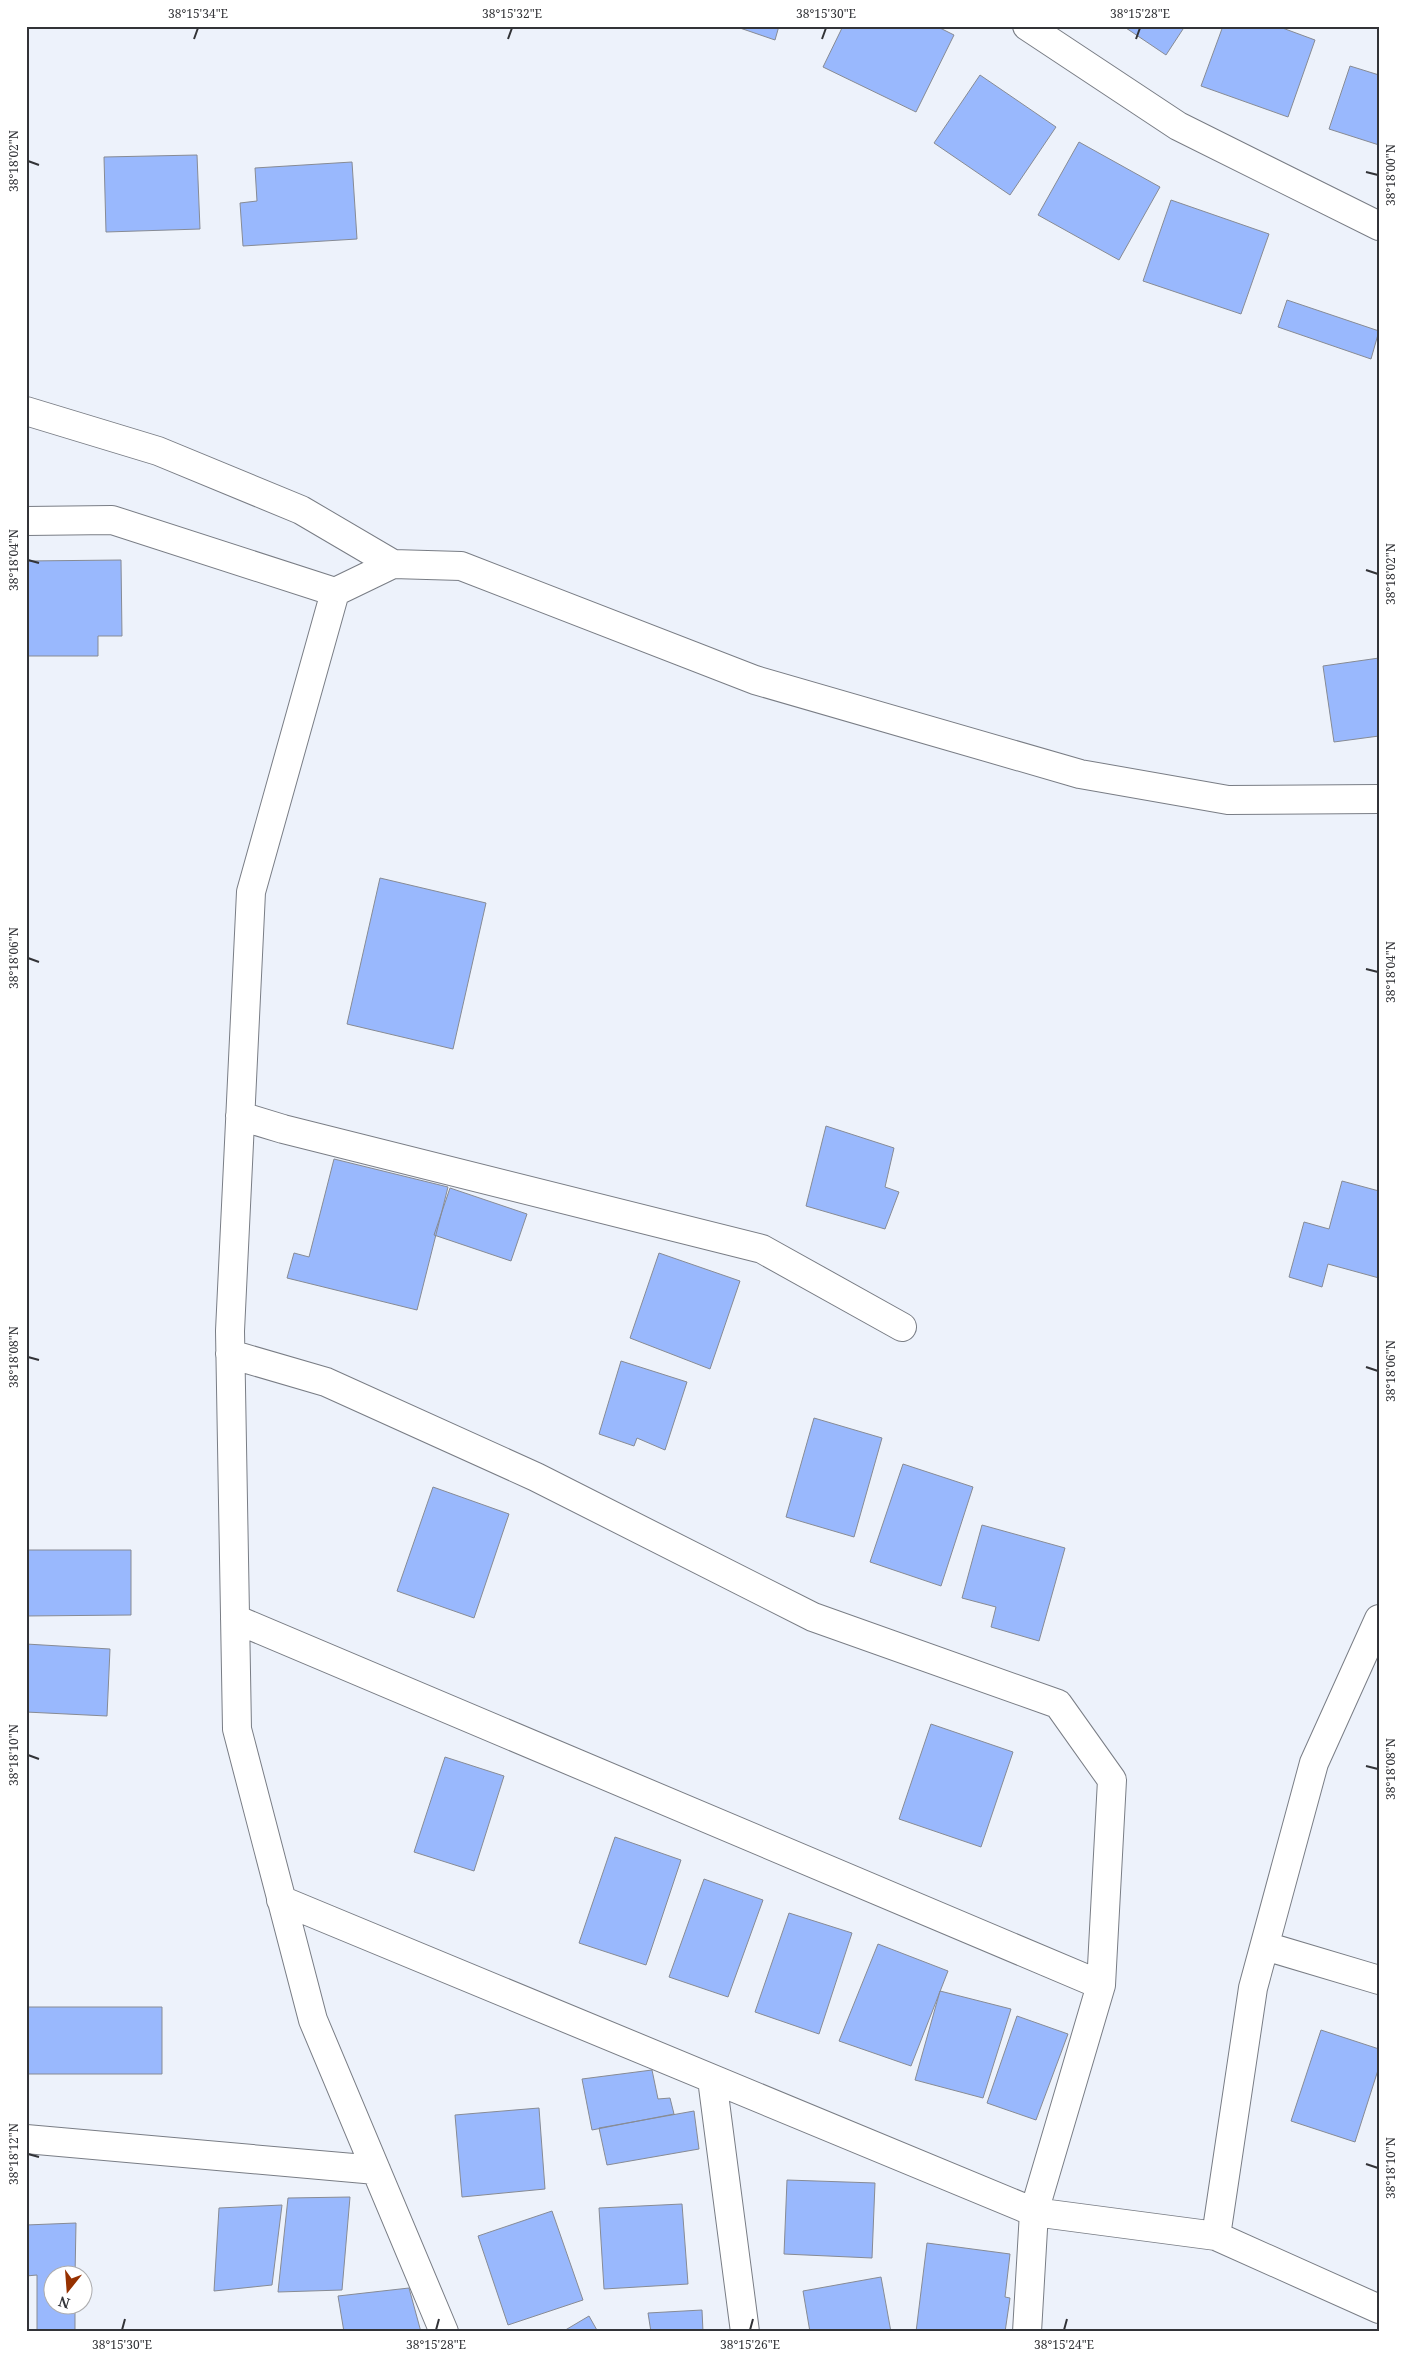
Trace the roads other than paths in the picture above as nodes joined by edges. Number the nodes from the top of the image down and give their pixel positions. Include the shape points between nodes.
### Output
1 (1027, 26) edge
2 (1379, 226) edge
3 (26, 411) edge
4 (26, 521) edge
5 (393, 564) junction
6 (334, 592) junction
7 (1379, 799) edge
8 (240, 1116) junction
9 (902, 1327) dead end
10 (230, 1354) junction
11 (235, 1618) junction
12 (1379, 1619) edge
13 (281, 1900) junction
14 (1265, 1946) junction
15 (1379, 1980) edge
16 (1101, 1985) junction
17 (712, 2079) junction
18 (26, 2139) edge
19 (376, 2170) junction
20 (1034, 2212) junction
21 (1216, 2236) junction
22 (1379, 2309) edge
23 (444, 2332) edge
24 (745, 2332) edge
25 (1027, 2332) edge

1 - 2 street via 1178,126
3 - 5 street via 158,451 301,510
4 - 6 street via 112,520
5 - 6 street
5 - 7 street via 461,566 755,680 1080,774 1228,800
6 - 8 street via 250,892
8 - 9 street via 762,1249
8 - 10 street
10 - 11 street
10 - 16 street via 344,1390 536,1477 813,1617 1058,1704 1112,1780
11 - 13 street via 237,1729
11 - 16 street
12 - 14 street via 1314,1763
13 - 17 street
13 - 19 street via 313,2020
14 - 15 street
14 - 21 street via 1253,1988
16 - 20 street
17 - 20 street
17 - 24 street
18 - 19 street
19 - 23 street
20 - 21 street
20 - 25 street
21 - 22 street

